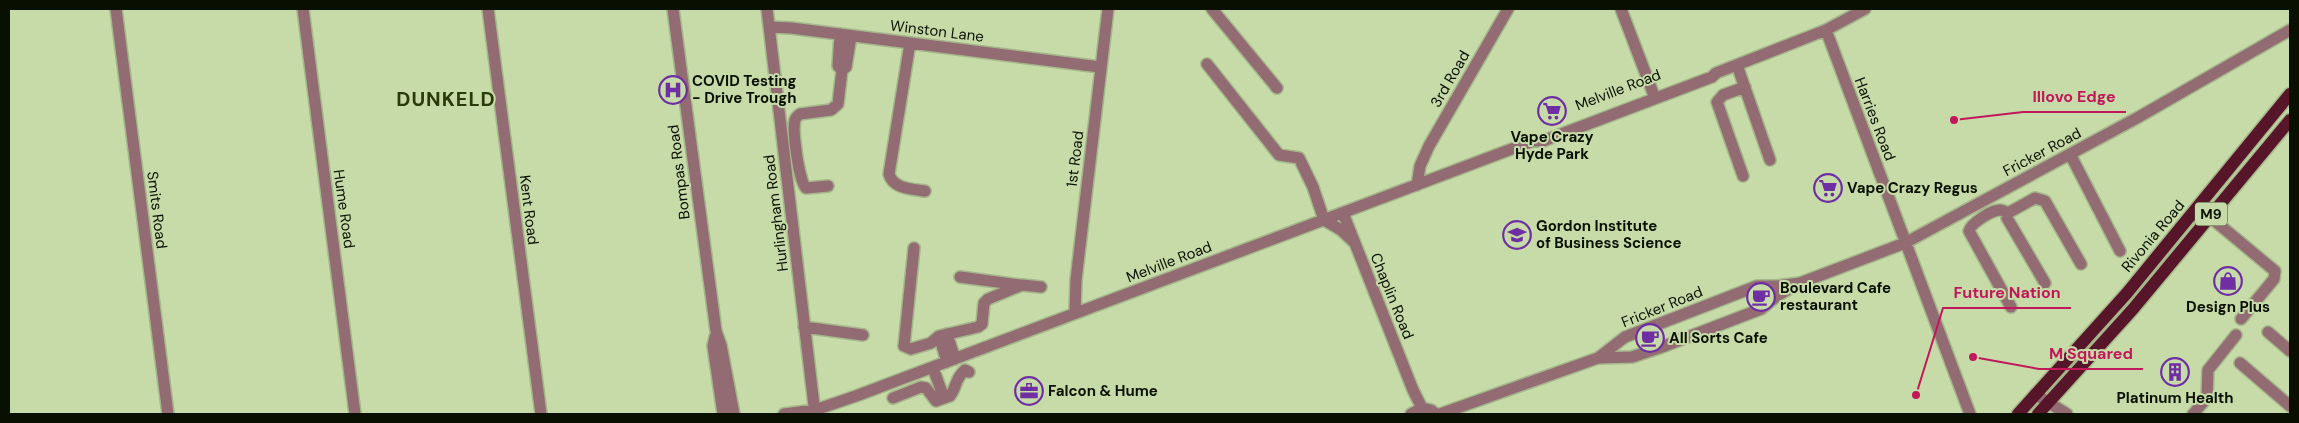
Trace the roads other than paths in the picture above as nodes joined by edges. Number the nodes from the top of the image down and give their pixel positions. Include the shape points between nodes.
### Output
1 (116, 9) edge
2 (303, 9) edge
3 (488, 9) edge
4 (673, 9) edge
5 (767, 9) edge
6 (1108, 9) edge
7 (1212, 9) edge
8 (1508, 9) edge
9 (1622, 9) edge
10 (1865, 9) edge
11 (770, 27) junction
12 (1826, 30) junction
13 (2290, 30) edge
14 (846, 35) junction
15 (910, 43) junction
16 (1207, 64) dead end
17 (1737, 65) junction
18 (1100, 67) junction
19 (1716, 73) junction
20 (1745, 87) junction
21 (1277, 88) dead end
22 (1652, 93) junction
23 (2290, 94) edge
24 (2290, 120) edge
25 (1533, 142) junction
26 (2070, 154) junction
27 (1770, 160) dead end
28 (1420, 166) junction
29 (1743, 176) dead end
30 (1417, 185) junction
31 (2012, 185) junction
32 (828, 186) dead end
33 (925, 191) dead end
34 (1395, 193) junction
35 (2023, 204) junction
36 (2198, 207) junction
37 (1342, 213) junction
38 (2008, 213) junction
39 (2209, 216) junction
40 (1324, 220) junction
41 (1355, 243) junction
42 (1906, 243) junction
43 (914, 248) dead end
44 (2120, 251) dead end
45 (2081, 264) dead end
46 (960, 277) dead end
47 (1800, 283) junction
48 (2045, 284) dead end
49 (1022, 285) junction
50 (1041, 287) dead end
51 (2011, 308) dead end
52 (1076, 312) junction
53 (2241, 319) dead end
54 (804, 327) junction
55 (716, 331) junction
56 (2268, 332) dead end
57 (863, 334) dead end
58 (943, 335) junction
59 (2236, 335) dead end
60 (2290, 351) edge
61 (1598, 358) junction
62 (951, 361) junction
63 (2240, 362) dead end
64 (933, 368) junction
65 (969, 372) dead end
66 (2035, 394) junction
67 (893, 398) dead end
68 (944, 398) junction
69 (2048, 403) junction
70 (2027, 404) junction
71 (2290, 406) edge
72 (1416, 411) edge
73 (815, 412) edge
74 (1455, 412) edge
75 (168, 414) edge
76 (355, 414) edge
77 (540, 414) edge
78 (723, 414) edge
79 (734, 414) edge
80 (784, 414) edge
81 (1436, 414) edge
82 (1440, 414) edge
83 (1970, 414) edge
84 (2018, 414) edge
85 (2039, 414) edge
86 (2067, 414) edge
87 (2193, 414) edge

1 - 75 street, Smits Road
2 - 76 street, Hume Road
3 - 77 street, Kent Road
4 - 55 street, Bompas Road
5 - 11 street, Hurlingham Road
6 - 18 street, 1st Road
7 - 21 street
8 - 28 street, 3rd Road
9 - 22 street
10 - 12 street, Melville Road
11 - 14 street, Winston Lane
11 - 54 street, Hurlingham Road
12 - 17 street, Melville Road
12 - 42 street, Harries Road
13 - 26 street, Fricker Road
14 - 15 street, Winston Lane
14 - 32 street via 838,66 842,70 836,107 800,114 795,122 803,186
15 - 18 street, Winston Lane
15 - 33 street via 889,174 896,185
16 - 40 street via 1279,155 1299,158
17 - 19 street, Melville Road
17 - 20 street
18 - 52 street, 1st Road via 1076,280
19 - 22 street, Melville Road via 1710,72
19 - 25 street, Melville Road via 1624,112
20 - 27 street
20 - 29 street via 1723,95 1717,102
22 - 25 street, Melville Road via 1540,135
23 - 36 main road, Rivonia Road / M9
24 - 39 main road, Rivonia Road / M9
25 - 30 street, Melville Road
26 - 31 street, Fricker Road
26 - 44 street
28 - 30 street, 3rd Road
28 - 34 street, 3rd Road
30 - 34 street, Melville Road
31 - 35 street
31 - 42 street, Fricker Road
34 - 37 street, Melville Road
35 - 38 street
35 - 45 street via 2035,198 2045,201
36 - 39 street
36 - 66 main road, Rivonia Road / M9 via 2127,293
37 - 40 street, Melville Road
37 - 41 street, Chaplin Road
38 - 48 street via 2008,222
38 - 51 street via 2002,210 1995,212 1972,225 1969,231
39 - 53 street via 2275,270 2274,279
39 - 69 main road, Rivonia Road / M9 via 2133,309
40 - 41 street via 1342,230
40 - 52 street, Melville Road
41 - 72 street, Chaplin Road via 1413,390 1411,395
42 - 47 street, Fricker Road
42 - 83 street, Harries Road
43 - 58 street via 904,346 911,349 931,343
46 - 49 street
47 - 61 street, Fricker Road via 1761,309 1680,340 1632,357
47 - 61 street, Fricker Road via 1757,286 1625,337
49 - 50 street
49 - 58 street via 984,303 982,324 978,327
52 - 62 street, Melville Road
54 - 57 street
54 - 73 street, Hurlingham Road
55 - 78 street, Bompas Road via 713,346
55 - 79 street, Bompas Road
56 - 60 street
58 - 62 street
59 - 87 street via 2208,370 2206,398
61 - 74 street, Fricker Road
62 - 64 street, Melville Road
63 - 71 street
64 - 68 street
64 - 73 street, Melville Road
65 - 68 street via 965,370 960,374 950,396
66 - 69 street
66 - 70 main road, M9
67 - 68 street via 921,387 926,388 936,401
69 - 85 main road, M9
69 - 86 street
70 - 84 main road, M9
70 - 85 street
72 - 81 street via 1431,410
73 - 80 street, Melville Road
74 - 82 street, Fricker Road via 1452,409

